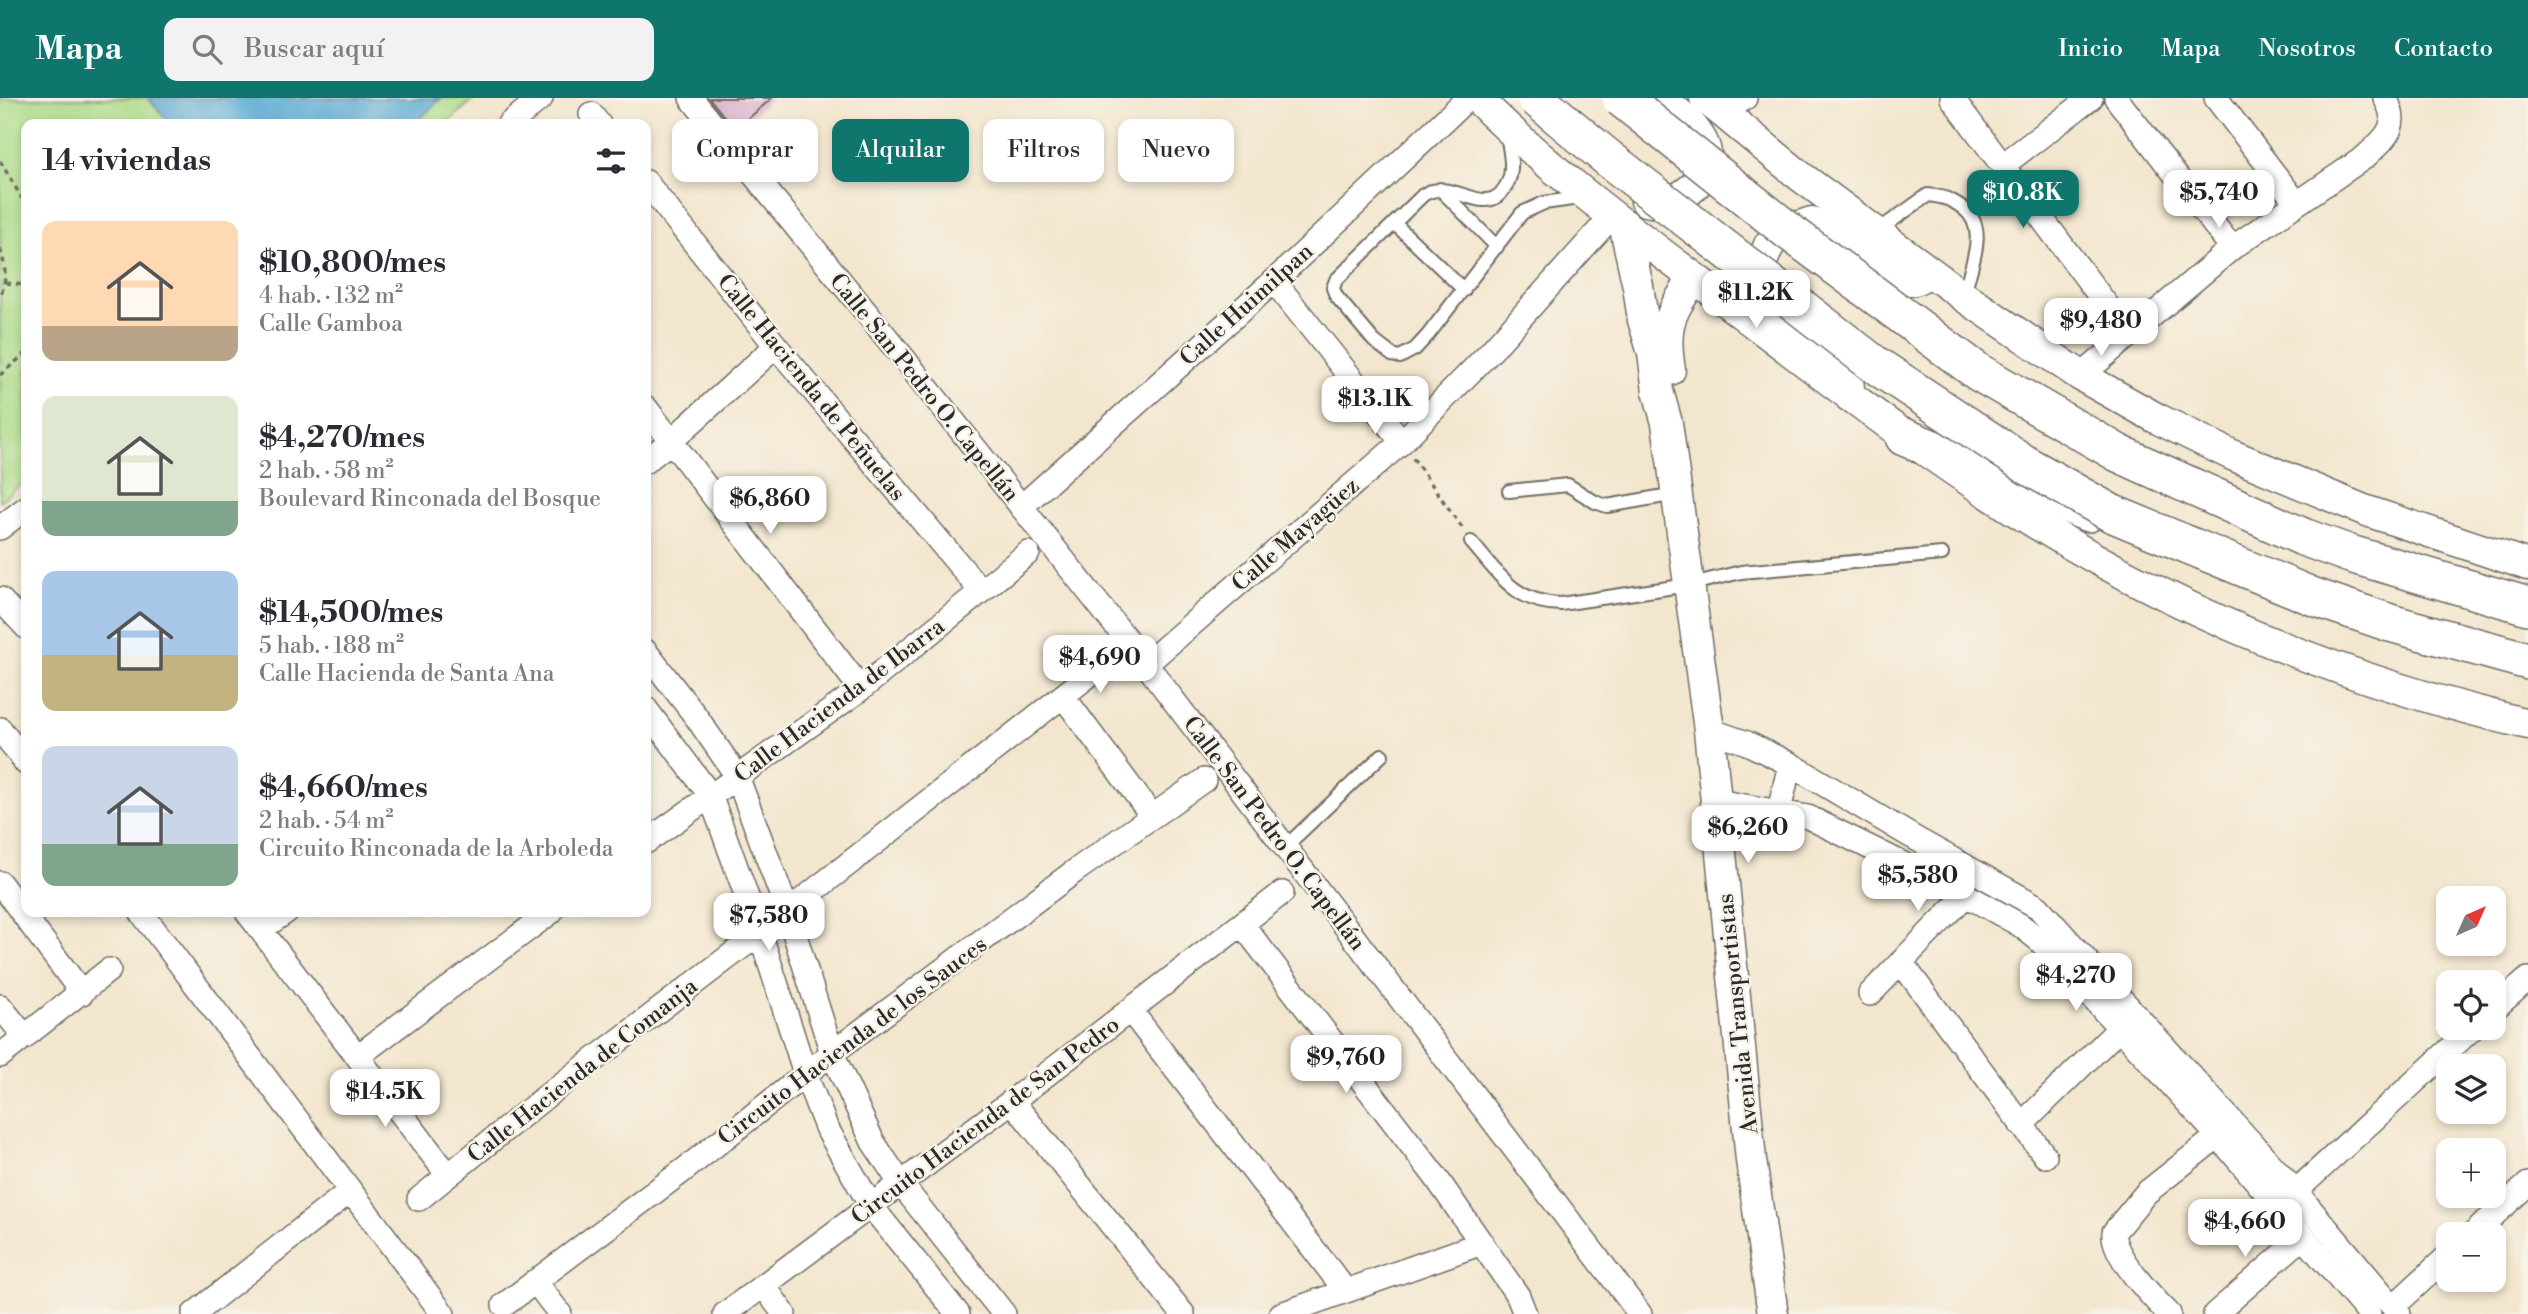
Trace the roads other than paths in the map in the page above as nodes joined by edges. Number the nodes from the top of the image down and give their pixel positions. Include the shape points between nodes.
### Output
1 (541, 98) edge
2 (691, 98) edge
3 (1468, 98) edge
4 (1478, 98) edge
5 (1536, 98) edge
6 (1621, 98) edge
7 (1660, 98) edge
8 (1952, 98) edge
9 (2091, 98) edge
10 (2116, 98) edge
11 (2216, 98) edge
12 (2386, 99) edge
13 (1725, 103) edge
14 (515, 119) edge
15 (1515, 135) junction
16 (2003, 165) junction
17 (651, 188) edge
18 (1440, 189) junction
19 (1588, 196) junction
20 (2296, 202) junction
21 (1618, 220) junction
22 (1394, 223) junction
23 (1876, 232) junction
24 (1497, 247) junction
25 (2232, 248) junction
26 (1930, 272) junction
27 (1695, 278) junction
28 (1274, 281) junction
29 (1464, 290) junction
30 (1963, 296) junction
31 (2129, 335) junction
32 (776, 346) junction
33 (2081, 376) junction
34 (1850, 397) junction
35 (651, 415) edge
36 (1667, 423) junction
37 (1904, 437) junction
38 (671, 441) junction
39 (1402, 442) junction
40 (651, 457) edge
41 (1509, 491) dead end
42 (1676, 494) junction
43 (1021, 507) junction
44 (21, 512) edge
45 (0, 528) edge
46 (1471, 542) road end
47 (1028, 554) dead end
48 (1942, 554) dead end
49 (2216, 555) junction
50 (2528, 565) edge
51 (1688, 585) junction
52 (981, 591) junction
53 (0, 599) edge
54 (2528, 606) edge
55 (21, 621) edge
56 (651, 658) edge
57 (1111, 659) dead end
58 (2528, 661) edge
59 (1146, 664) junction
60 (861, 689) junction
61 (1063, 696) junction
62 (651, 716) edge
63 (2528, 724) edge
64 (0, 729) edge
65 (1709, 730) junction
66 (1382, 755) dead end
67 (21, 756) edge
68 (1790, 764) junction
69 (737, 776) junction
70 (1203, 780) dead end
71 (710, 795) junction
72 (1716, 801) junction
73 (1779, 811) junction
74 (1152, 816) junction
75 (651, 838) edge
76 (1285, 847) junction
77 (0, 883) edge
78 (1282, 893) dead end
79 (1966, 895) junction
80 (787, 910) junction
81 (21, 911) edge
82 (25, 917) edge
83 (145, 917) edge
84 (544, 917) edge
85 (254, 920) edge
86 (1242, 924) junction
87 (760, 933) junction
88 (1901, 962) junction
89 (109, 970) dead end
90 (2528, 979) edge
91 (82, 993) junction
92 (1870, 994) dead end
93 (2506, 998) edge
94 (0, 1006) edge
95 (1130, 1010) junction
96 (2136, 1013) junction
97 (2119, 1028) junction
98 (24, 1037) junction
99 (2460, 1040) edge
100 (832, 1053) junction
101 (0, 1056) edge
102 (358, 1056) junction
103 (805, 1073) junction
104 (1012, 1101) junction
105 (2021, 1125) junction
106 (2218, 1136) junction
107 (2045, 1156) dead end
108 (448, 1175) junction
109 (901, 1184) junction
110 (2528, 1184) edge
111 (350, 1191) junction
112 (419, 1199) dead end
113 (2288, 1199) junction
114 (872, 1206) junction
115 (2486, 1222) edge
116 (2303, 1237) junction
117 (1482, 1243) junction
118 (2436, 1268) edge
119 (535, 1281) junction
120 (764, 1286) junction
121 (1345, 1290) junction
122 (504, 1305) dead end
123 (2396, 1310) edge
124 (194, 1314) edge
125 (443, 1314) edge
126 (560, 1314) edge
127 (725, 1314) edge
128 (785, 1314) edge
129 (958, 1314) edge
130 (1004, 1314) edge
131 (1183, 1314) edge
132 (1281, 1314) edge
133 (1525, 1314) edge
134 (1640, 1314) edge
135 (1773, 1314) edge
136 (2169, 1314) edge
137 (2215, 1314) edge
138 (2369, 1314) edge

1 - 14 street
2 - 43 street, Calle San Pedro O. Capellán
3 - 28 street, Calle Huimilpan
4 - 15 street
5 - 49 main road, bridge via 1874,364 2028,466 2111,513
6 - 54 main road, bridge via 1791,233 1978,372 2118,453 2303,537
7 - 15 street via 1690,122 1707,160 1698,184 1685,195 1657,204 1630,197 1569,147
8 - 16 street
9 - 16 street
10 - 25 street
11 - 20 street
12 - 20 street via 2393,115 2384,139 2365,157
13 - 23 street via 1800,176
15 - 18 lane via 1509,181 1497,197 1482,200
15 - 19 street
16 - 31 street
17 - 32 street, Calle Hacienda de Peñuelas
18 - 22 lane via 1431,189
18 - 24 lane
19 - 21 street
19 - 24 lane via 1531,207 1513,222
20 - 25 street
21 - 27 street
21 - 36 street, Avenida Transportistas via 1639,286
21 - 39 street, Calle Mayagüez
22 - 29 lane
22 - 29 lane via 1339,275 1333,288 1374,341 1392,355 1406,355
23 - 26 street
23 - 30 lane via 1928,195 1947,197 1973,215 1978,234
24 - 29 lane
25 - 31 street
26 - 30 street
26 - 34 street via 1915,280 1897,280 1829,229 1812,222 1770,243 1761,264 1763,287 1775,313 1840,364
27 - 34 street
27 - 36 street, Avenida Transportistas via 1675,304 1666,334 1671,375
28 - 39 street
28 - 43 street, Calle Huimilpan
30 - 33 street
31 - 33 street
32 - 38 street
32 - 52 street, Calle Hacienda de Peñuelas
33 - 50 street via 2232,455 2364,510
34 - 37 street
35 - 38 street
36 - 42 street, Avenida Transportistas
37 - 49 main road via 2067,505
37 - 63 street via 2035,523 2187,605 2290,652 2405,691
38 - 40 street
38 - 60 street
39 - 59 street, Calle Mayagüez
41 - 42 lane via 1568,485 1607,506
42 - 51 street, Avenida Transportistas
43 - 59 street, Calle San Pedro O. Capellán
44 - 45 street
46 - 51 lane via 1513,588 1544,604 1625,597
47 - 52 street, Calle Hacienda de Ibarra
48 - 51 lane via 1741,572
49 - 58 main road via 2390,623
51 - 65 street, Avenida Transportistas
52 - 60 street, Calle Hacienda de Ibarra
53 - 55 street
56 - 69 street
57 - 61 street, Calle Hacienda de Comanja
59 - 76 street, Calle San Pedro O. Capellán
60 - 69 street, Calle Hacienda de Ibarra
61 - 74 street
61 - 80 street, Calle Hacienda de Comanja
62 - 71 street
64 - 67 street
65 - 68 street
65 - 72 street, Avenida Transportistas
66 - 76 lane
68 - 73 street
68 - 96 street via 2038,907
69 - 71 street, Calle Hacienda de Ibarra
69 - 80 street
70 - 74 street, Circuito Hacienda de los Sauces
71 - 75 street, Calle Hacienda de Ibarra
71 - 87 street
72 - 73 street
72 - 135 street, Avenida Transportistas via 1751,1160
73 - 79 street via 1808,817
74 - 100 street, Circuito Hacienda de los Sauces
76 - 134 street, Calle San Pedro O. Capellán
77 - 81 street
78 - 86 street, Circuito Hacienda de San Pedro
79 - 88 street
79 - 97 street via 2039,940
80 - 87 street, Calle Hacienda de Comanja
80 - 100 street
82 - 91 street
83 - 111 street
84 - 102 street
85 - 102 street
86 - 95 street, Circuito Hacienda de San Pedro
86 - 117 street
87 - 103 street
87 - 108 street, Calle Hacienda de Comanja
88 - 92 street
88 - 105 street
89 - 91 street
90 - 93 street
91 - 98 street
94 - 98 street
95 - 104 street, Circuito Hacienda de San Pedro
95 - 121 street
96 - 97 street
96 - 113 street
97 - 105 street
97 - 106 street
98 - 101 street
99 - 113 street
100 - 103 street, Circuito Hacienda de los Sauces
100 - 109 street via 873,1142
102 - 108 street
103 - 114 street via 826,1127
103 - 119 street, Circuito Hacienda de los Sauces
104 - 109 street, Circuito Hacienda de San Pedro
104 - 131 street
105 - 107 street
106 - 113 street
106 - 136 street via 2146,1193 2114,1232 2120,1255
108 - 112 street, Calle Hacienda de Comanja
109 - 114 street, Circuito Hacienda de San Pedro
109 - 130 street
110 - 115 street
111 - 124 street
111 - 125 street
113 - 116 street
113 - 123 street
114 - 120 street, Circuito Hacienda de San Pedro
114 - 129 street
116 - 137 street
116 - 138 street
117 - 121 street
117 - 133 street
118 - 123 street
119 - 122 street, Circuito Hacienda de los Sauces
119 - 126 street
120 - 127 street, Circuito Hacienda de San Pedro
120 - 128 street
121 - 132 street

